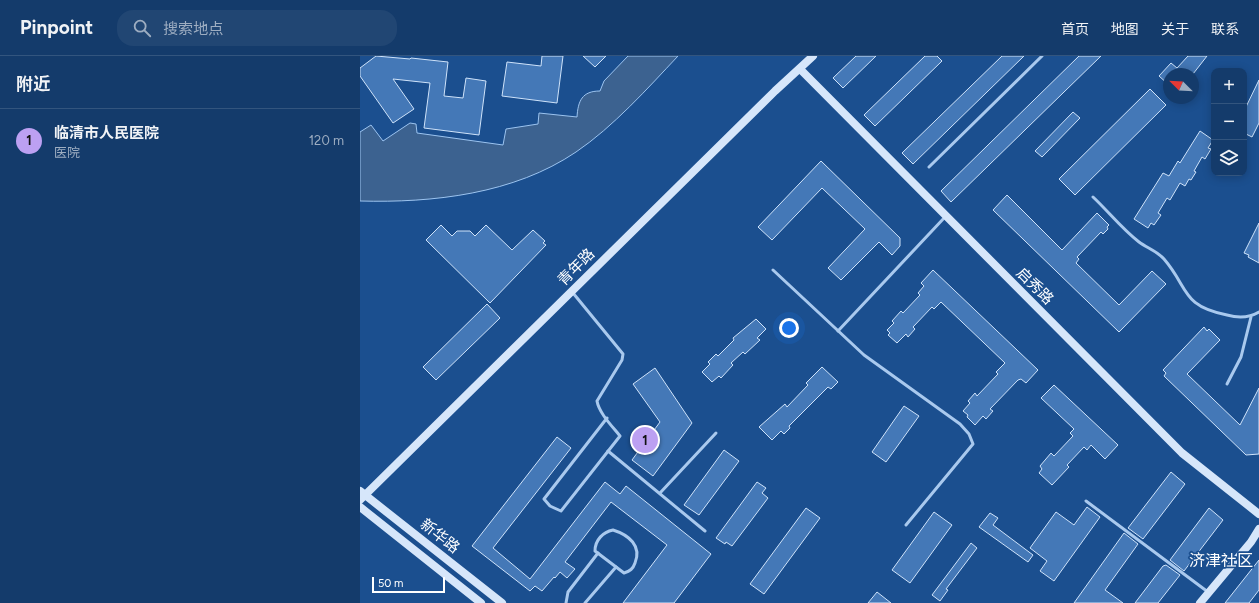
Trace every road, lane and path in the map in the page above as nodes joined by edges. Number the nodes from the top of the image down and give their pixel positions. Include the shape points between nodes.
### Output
1 (813, 56) edge
2 (1042, 56) edge
3 (800, 69) junction
4 (929, 167) dead end
5 (1093, 197) dead end
6 (946, 216) junction
7 (773, 270) dead end
8 (571, 291) junction
9 (1259, 312) edge
10 (1251, 317) junction
11 (838, 331) junction
12 (1227, 384) dead end
13 (607, 418) junction
14 (716, 433) dead end
15 (608, 451) junction
16 (660, 493) junction
17 (362, 495) edge
18 (1086, 501) dead end
19 (360, 507) edge
20 (1259, 514) edge
21 (906, 525) dead end
22 (1259, 529) edge
23 (705, 531) dead end
24 (598, 553) junction
25 (616, 567) junction
26 (1209, 593) junction
27 (481, 603) edge
28 (502, 603) edge
29 (566, 603) edge
30 (586, 603) edge
31 (1200, 603) edge

1 - 3 street, 青年路
2 - 4 lane
3 - 6 street, 启秀路
3 - 8 street, 青年路
5 - 10 lane via 1139,242 1164,259 1181,287 1194,302 1217,313
6 - 11 lane
6 - 20 street, 启秀路 via 1182,453
7 - 11 lane
8 - 13 lane via 623,354 622,360 597,401
8 - 17 street, 青年路
9 - 10 lane
10 - 12 lane via 1241,357
11 - 21 lane via 864,355 960,424 973,440 973,444
13 - 15 lane via 620,436
13 - 15 lane via 544,499 550,506 562,511
14 - 16 lane
15 - 16 lane
16 - 23 lane
17 - 28 street, 新华路
18 - 26 lane
19 - 27 street, 新华路
22 - 26 street
24 - 25 lane
24 - 25 lane via 595,551 595,545 607,531 613,530 625,535 637,547 638,554 630,571 624,574
24 - 29 lane via 568,592
25 - 30 lane
26 - 31 street

